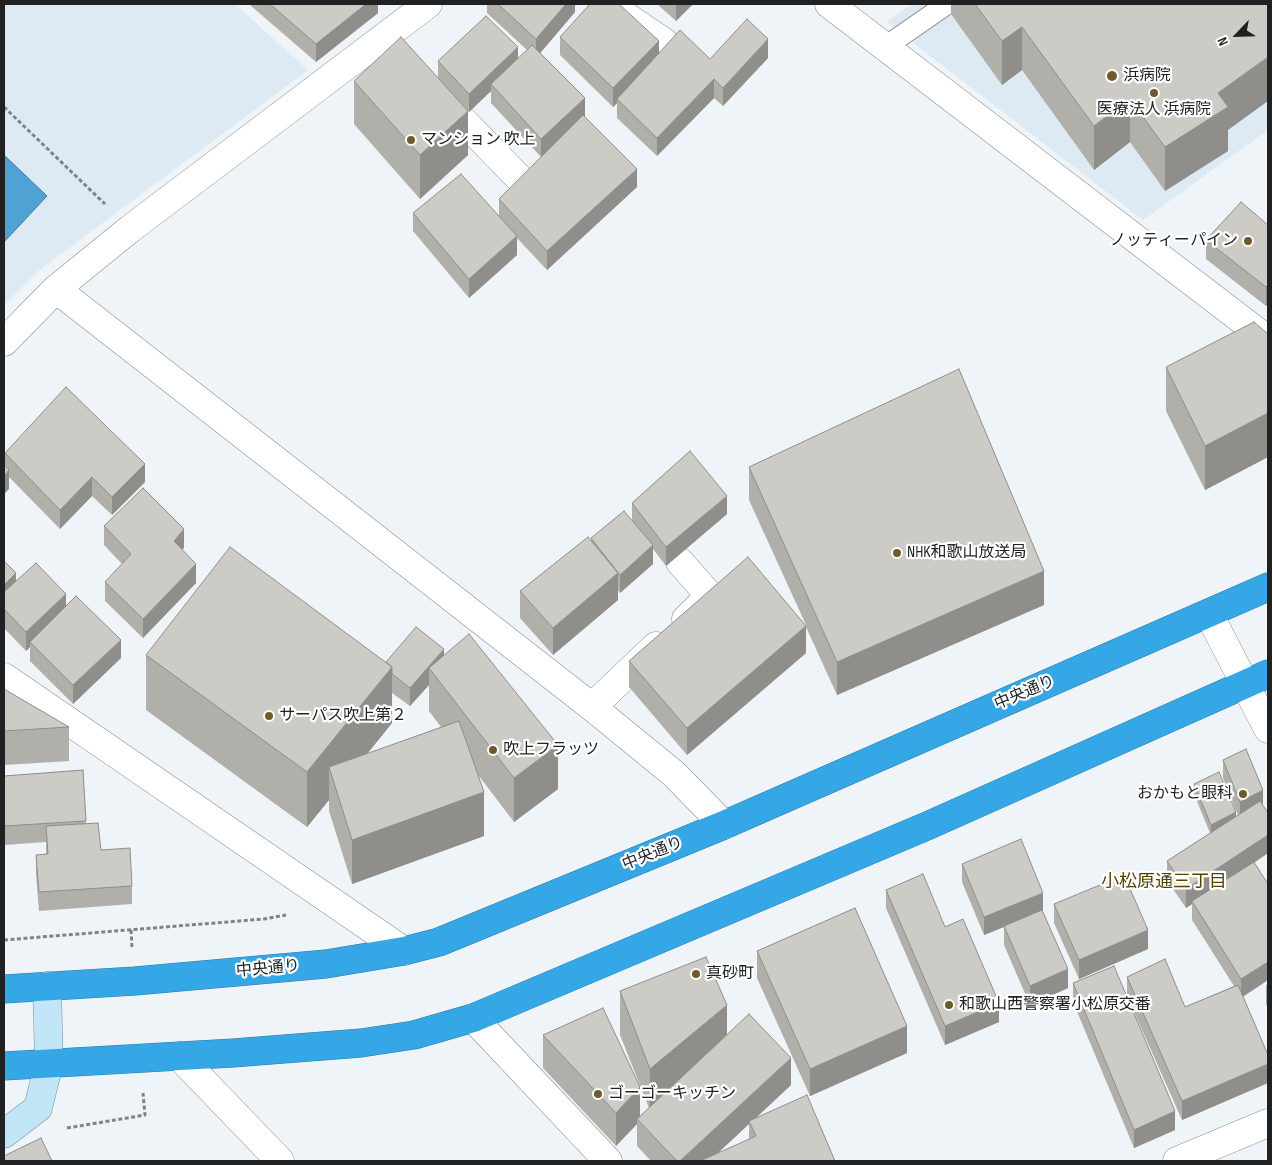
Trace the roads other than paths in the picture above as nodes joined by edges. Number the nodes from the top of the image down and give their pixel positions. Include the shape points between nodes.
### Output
1 (608, 4) edge
2 (829, 4) edge
3 (947, 4) edge
4 (412, 8) edge
5 (383, 38) junction
6 (664, 42) dead end
7 (885, 47) junction
8 (403, 58) edge
9 (423, 80) edge
10 (518, 177) edge
11 (56, 289) junction
12 (1268, 340) edge
13 (4, 342) edge
14 (680, 562) dead end
15 (1268, 587) edge
16 (1209, 614) junction
17 (4, 677) edge
18 (1257, 680) edge
19 (592, 707) junction
20 (1268, 729) edge
21 (724, 825) junction
22 (404, 951) junction
23 (46, 986) junction
24 (4, 989) edge
25 (473, 1018) junction
26 (179, 1056) junction
27 (49, 1063) junction
28 (4, 1066) edge
29 (1268, 1123) edge
30 (4, 1134) edge
31 (280, 1161) edge
32 (608, 1161) edge
33 (1176, 1161) edge

1 - 6 street
2 - 7 street
3 - 7 lane
4 - 5 street
5 - 8 street
5 - 11 street via 130,229
7 - 12 street
9 - 10 street
11 - 13 street
11 - 19 street
14 - 19 street via 710,596
15 - 16 highway, 中央通り
16 - 18 street
16 - 21 highway, 中央通り
17 - 22 street
18 - 20 street
18 - 25 highway via 927,826
19 - 21 street via 674,774
21 - 22 highway, 中央通り via 438,942
22 - 23 highway, 中央通り via 326,964
23 - 24 highway, 中央通り
23 - 27 street
25 - 26 highway via 414,1035 361,1043
25 - 32 street
26 - 27 highway
26 - 31 street
27 - 28 highway
27 - 30 street via 38,1108
29 - 33 street

